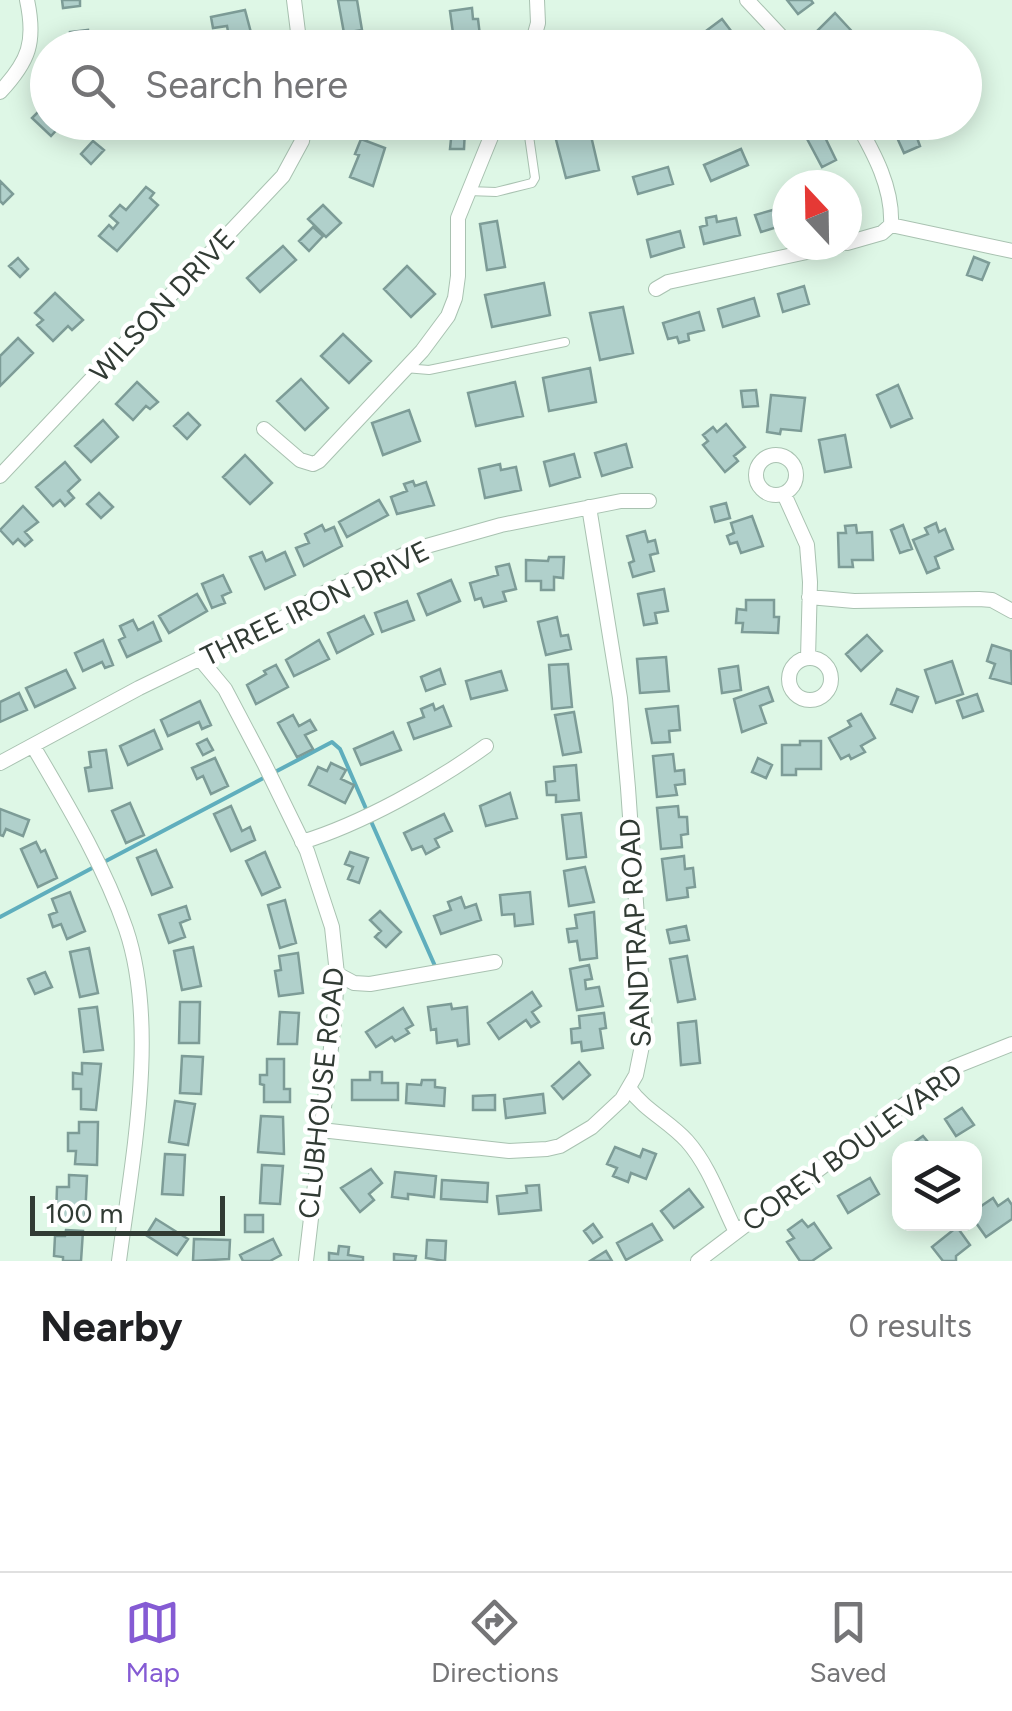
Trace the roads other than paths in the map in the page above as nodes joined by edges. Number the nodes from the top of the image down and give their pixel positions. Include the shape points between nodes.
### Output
1 (27, 0) edge
2 (294, 0) edge
3 (536, 0) edge
4 (747, 0) edge
5 (31, 30) edge
6 (298, 30) edge
7 (536, 30) edge
8 (775, 30) edge
9 (30, 46) edge
10 (0, 92) edge
11 (302, 140) edge
12 (490, 140) edge
13 (530, 140) edge
14 (865, 140) edge
15 (468, 191) junction
16 (891, 225) junction
17 (862, 239) edge
18 (1012, 251) edge
19 (772, 259) edge
20 (656, 288) dead end
21 (565, 342) dead end
22 (405, 368) junction
23 (264, 429) dead end
24 (0, 476) edge
25 (784, 494) dead end
26 (649, 501) dead end
27 (589, 507) junction
28 (808, 597) junction
29 (1012, 611) edge
30 (808, 658) dead end
31 (200, 659) junction
32 (33, 746) junction
33 (486, 746) dead end
34 (0, 763) edge
35 (302, 842) junction
36 (495, 962) dead end
37 (338, 974) junction
38 (1012, 1044) edge
39 (629, 1088) junction
40 (320, 1130) junction
41 (736, 1232) junction
42 (118, 1261) edge
43 (306, 1261) edge
44 (698, 1261) edge

1 - 5 street
2 - 6 street
3 - 7 street
4 - 8 street
9 - 10 street via 23,66
11 - 24 street, WILSON DRIVE via 283,176
12 - 15 street
13 - 15 lane via 532,183
14 - 16 street via 879,166
15 - 22 street via 458,218 455,298 440,329
16 - 17 street
16 - 18 street
19 - 20 street
21 - 22 lane via 429,370
22 - 23 street via 319,461 300,460
25 - 28 street via 807,545
26 - 27 street, THREE IRON DRIVE
27 - 31 street, THREE IRON DRIVE via 416,549
27 - 39 street, SANDTRAP ROAD via 620,698 644,998 644,1047
28 - 29 street via 979,599
28 - 30 street
31 - 32 street, THREE IRON DRIVE
31 - 35 street, CLUBHOUSE ROAD via 225,690
32 - 34 street, THREE IRON DRIVE
32 - 42 street via 108,886 135,966 141,1060
33 - 35 street via 358,820
35 - 37 street, CLUBHOUSE ROAD via 328,910
36 - 37 street via 370,984
37 - 40 street, CLUBHOUSE ROAD
38 - 41 street, COREY BOULEVARD via 954,1067
39 - 40 street, SANDTRAP ROAD via 582,1134 548,1149 509,1151
39 - 41 street via 701,1158
40 - 43 street, CLUBHOUSE ROAD
41 - 44 street, COREY BOULEVARD

